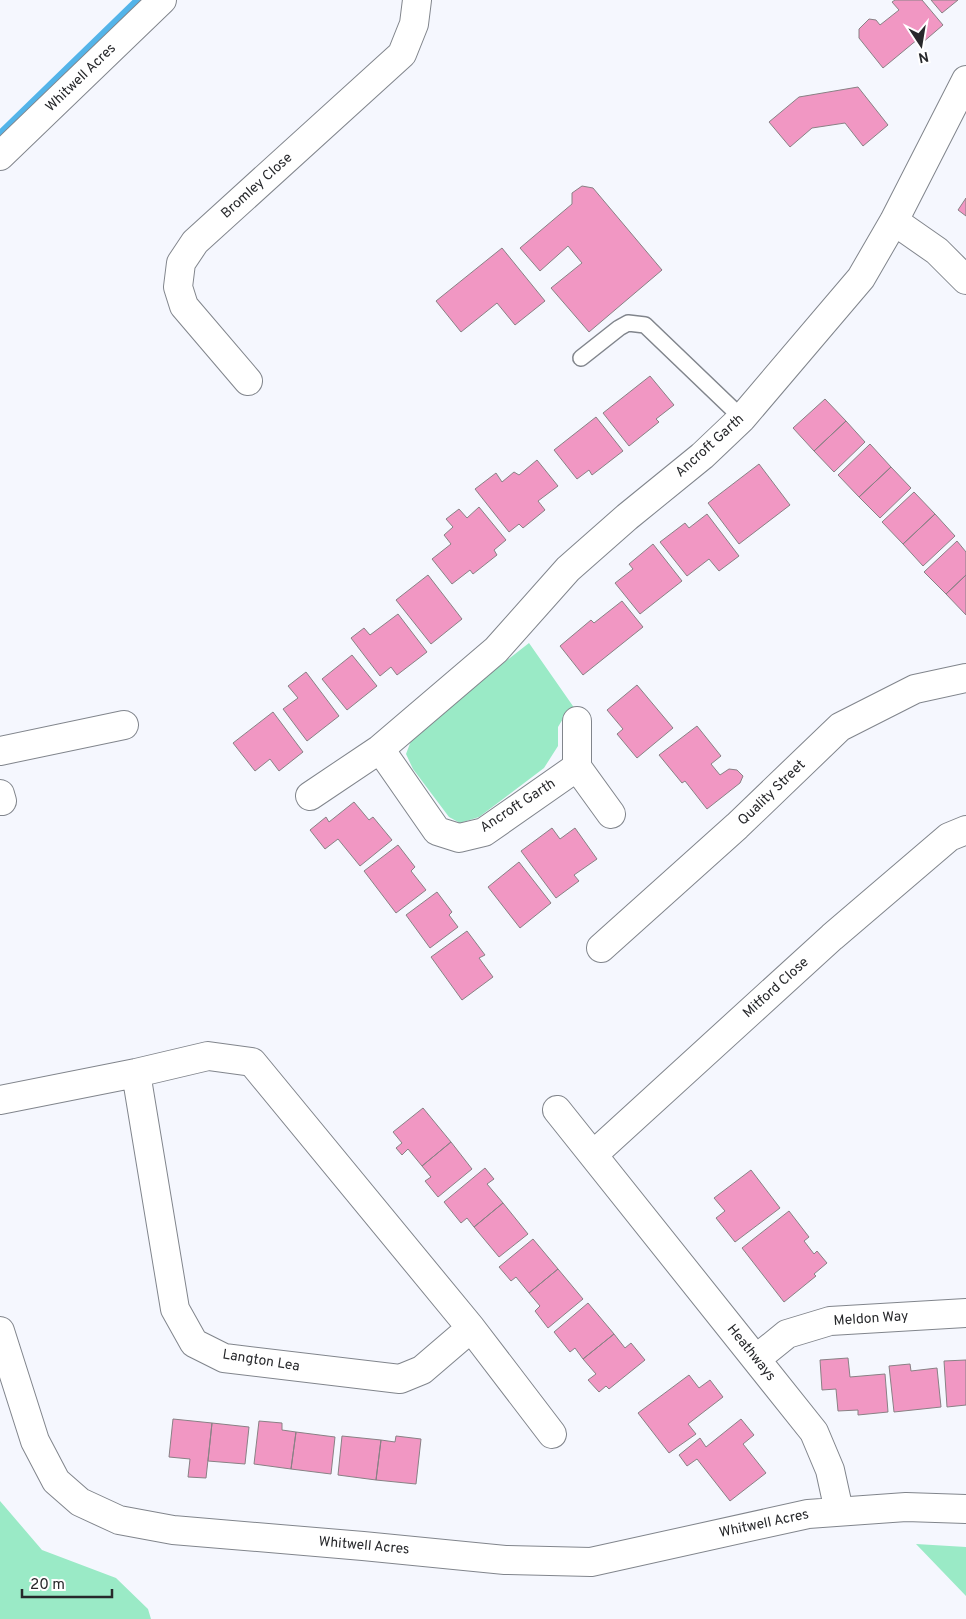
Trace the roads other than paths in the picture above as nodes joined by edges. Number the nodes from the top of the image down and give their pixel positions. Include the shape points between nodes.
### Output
1 (162, 0) edge
2 (417, 0) edge
3 (966, 80) edge
4 (0, 156) edge
5 (894, 221) junction
6 (966, 280) edge
7 (581, 358) dead end
8 (248, 381) dead end
9 (742, 418) junction
10 (966, 678) edge
11 (577, 720) dead end
12 (124, 725) dead end
13 (380, 749) junction
14 (0, 751) edge
15 (578, 767) junction
16 (310, 796) dead end
17 (611, 814) dead end
18 (966, 830) edge
19 (600, 948) dead end
20 (136, 1073) junction
21 (0, 1100) edge
22 (557, 1110) dead end
23 (592, 1155) junction
24 (966, 1313) edge
25 (471, 1328) junction
26 (0, 1331) edge
27 (756, 1360) junction
28 (552, 1434) dead end
29 (966, 1509) edge
30 (839, 1511) junction

1 - 4 street, Whitwell Acres
2 - 8 street, Bromley Close via 414,24 402,54 194,242 181,263 178,287 184,306
3 - 5 street, Ancroft Garth
5 - 6 street via 937,251
5 - 9 street, Ancroft Garth via 861,278
7 - 9 lane via 628,323 645,324
9 - 13 street, Ancroft Garth via 568,569 496,650
10 - 19 street, Quality Street via 915,689 840,727 737,826
11 - 15 street
12 - 14 street
13 - 15 street, Ancroft Garth via 437,831 459,838 484,832
13 - 16 street, Ancroft Garth
15 - 17 street
18 - 23 street, Mitford Close via 950,837 832,937
20 - 21 street
20 - 25 street via 208,1056 252,1062
20 - 25 street, Langton Lea via 175,1309 194,1342 224,1358 400,1379 422,1370
22 - 23 street, Heathways
23 - 27 street, Heathways
24 - 27 street, Meldon Way via 830,1321 787,1334
25 - 28 street
26 - 30 street, Whitwell Acres via 34,1441 56,1481 80,1502 119,1520 173,1530 505,1560 591,1562 808,1514
27 - 30 street, Heathways via 814,1432 830,1470
29 - 30 street via 906,1507

